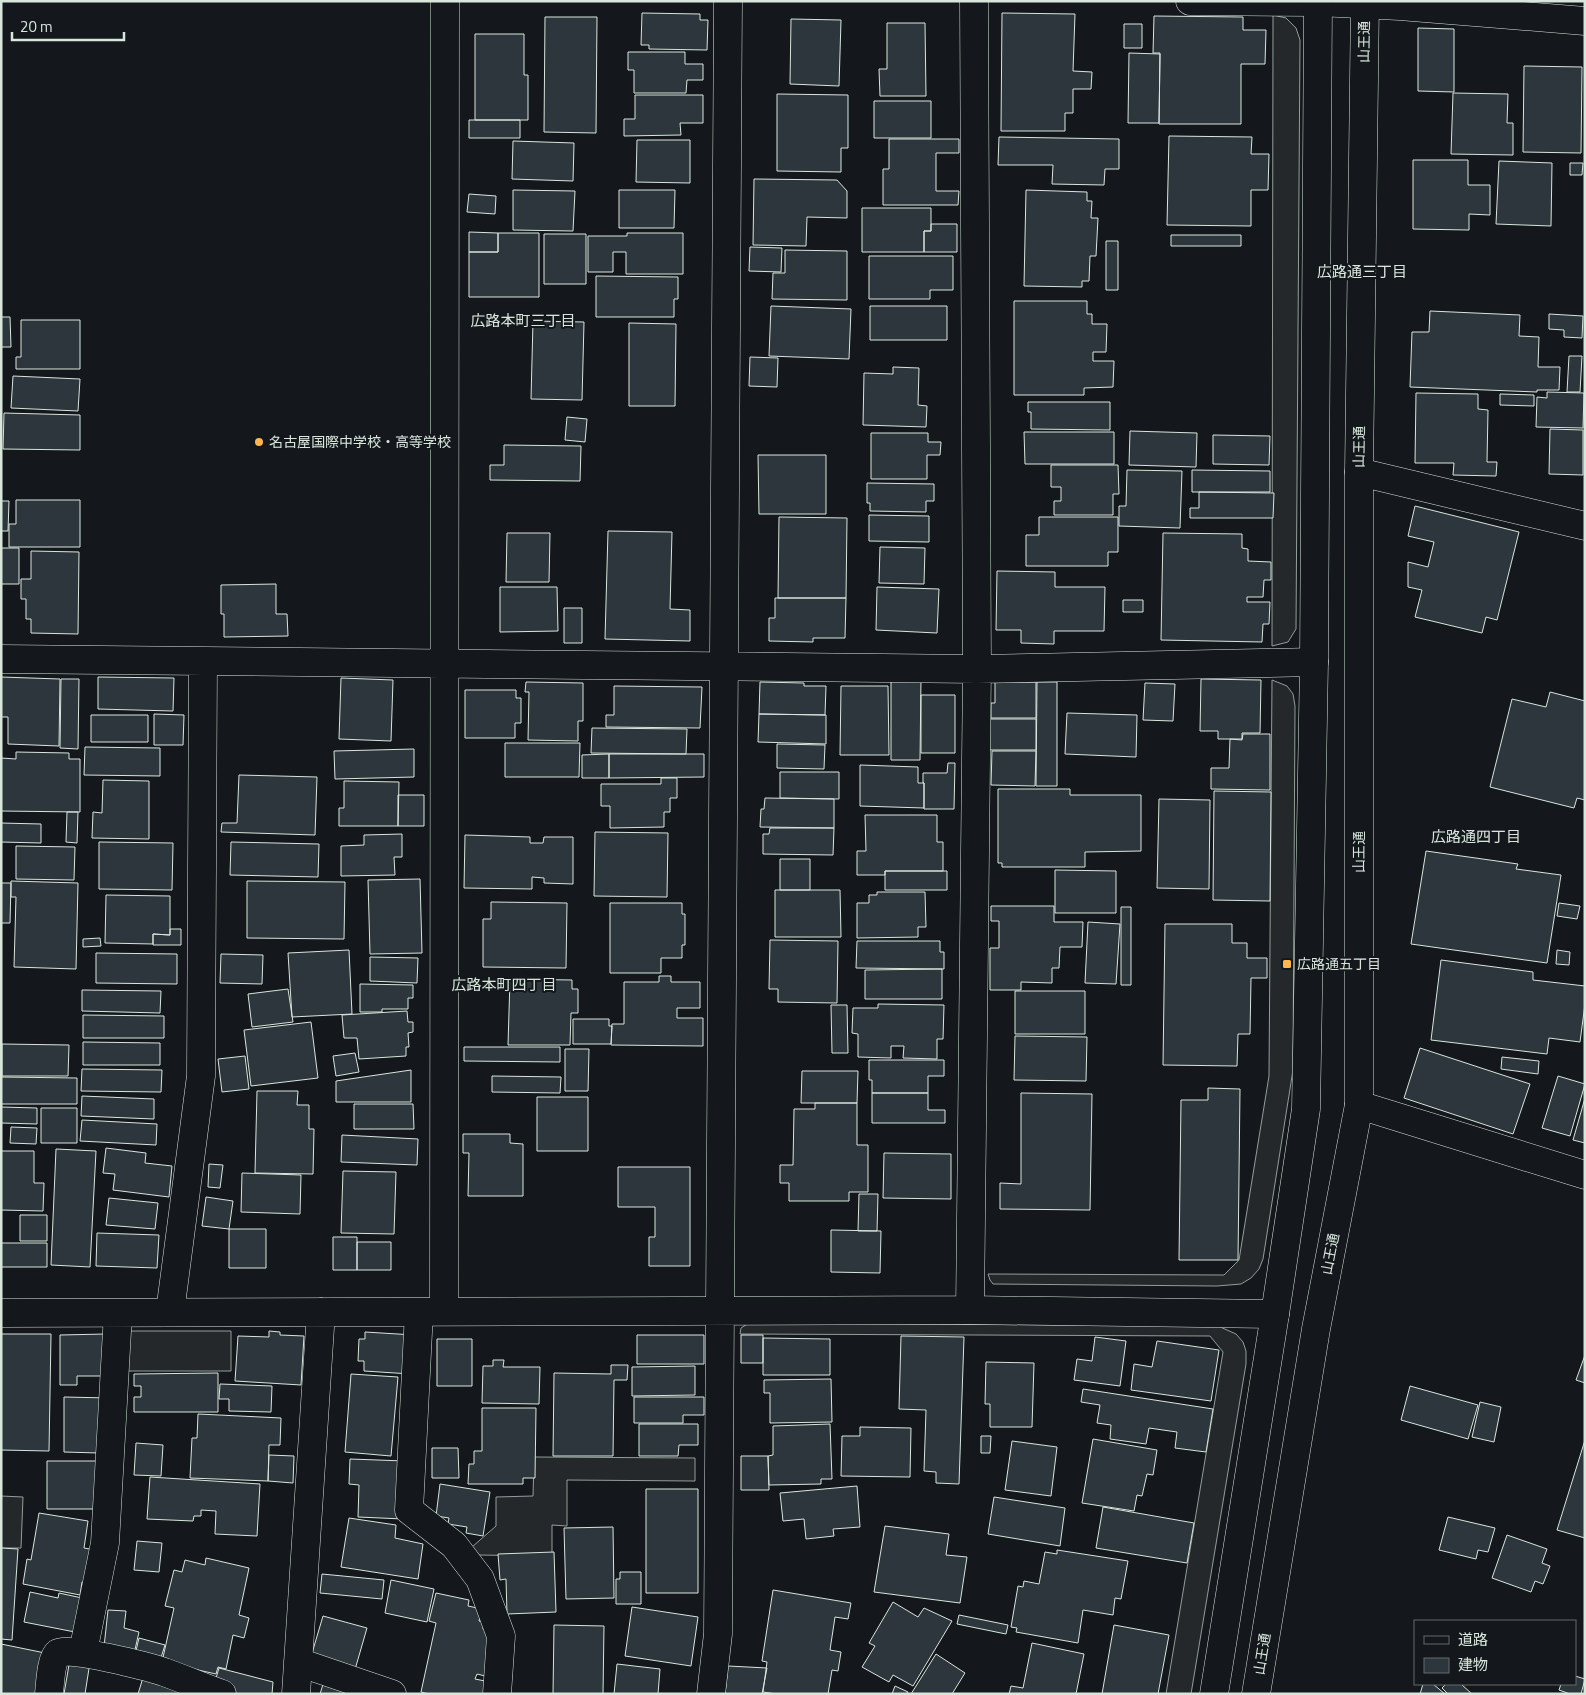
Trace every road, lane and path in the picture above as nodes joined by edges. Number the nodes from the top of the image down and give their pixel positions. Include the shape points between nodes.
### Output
1 (445, 1) edge
2 (728, 1) edge
3 (974, 1) edge
4 (1190, 1) edge
5 (1318, 2) edge
6 (1365, 3) edge
7 (1585, 21) edge
8 (1359, 472) junction
9 (1585, 526) edge
10 (1, 659) edge
11 (203, 662) junction
12 (1314, 662) junction
13 (444, 664) junction
14 (724, 666) junction
15 (977, 669) junction
16 (1359, 1105) junction
17 (1585, 1175) edge
18 (970, 1310) junction
19 (720, 1311) junction
20 (170, 1312) junction
21 (321, 1312) junction
22 (431, 1312) junction
23 (1, 1313) edge
24 (118, 1313) junction
25 (1275, 1314) junction
26 (83, 1652) junction
27 (298, 1662) junction
28 (49, 1694) edge
29 (222, 1694) edge
30 (296, 1694) edge
31 (392, 1694) edge
32 (497, 1694) edge
33 (711, 1694) edge
34 (1214, 1694) edge
35 (1256, 1694) edge

1 - 13 street
2 - 14 street
3 - 15 street
4 - 5 street
5 - 6 street
5 - 12 street
6 - 7 street
6 - 8 street, 山王通
8 - 9 street
8 - 16 street, 山王通
10 - 11 street
11 - 13 street
11 - 20 street via 201,1076
12 - 15 street
12 - 25 street via 1306,1109
13 - 14 street
13 - 22 street
14 - 15 street
14 - 19 street
15 - 18 street
16 - 17 street
16 - 35 street, 山王通 via 1316,1329
18 - 19 street
18 - 25 street
19 - 22 street
19 - 33 street via 718,1634
20 - 21 street
20 - 24 street
21 - 22 street
21 - 27 street
22 - 32 street via 409,1510 454,1545 480,1579 501,1636
23 - 24 street
24 - 26 street via 105,1543
25 - 34 street
26 - 28 street via 58,1653 54,1659
26 - 29 street via 162,1672
27 - 30 street
27 - 31 street

